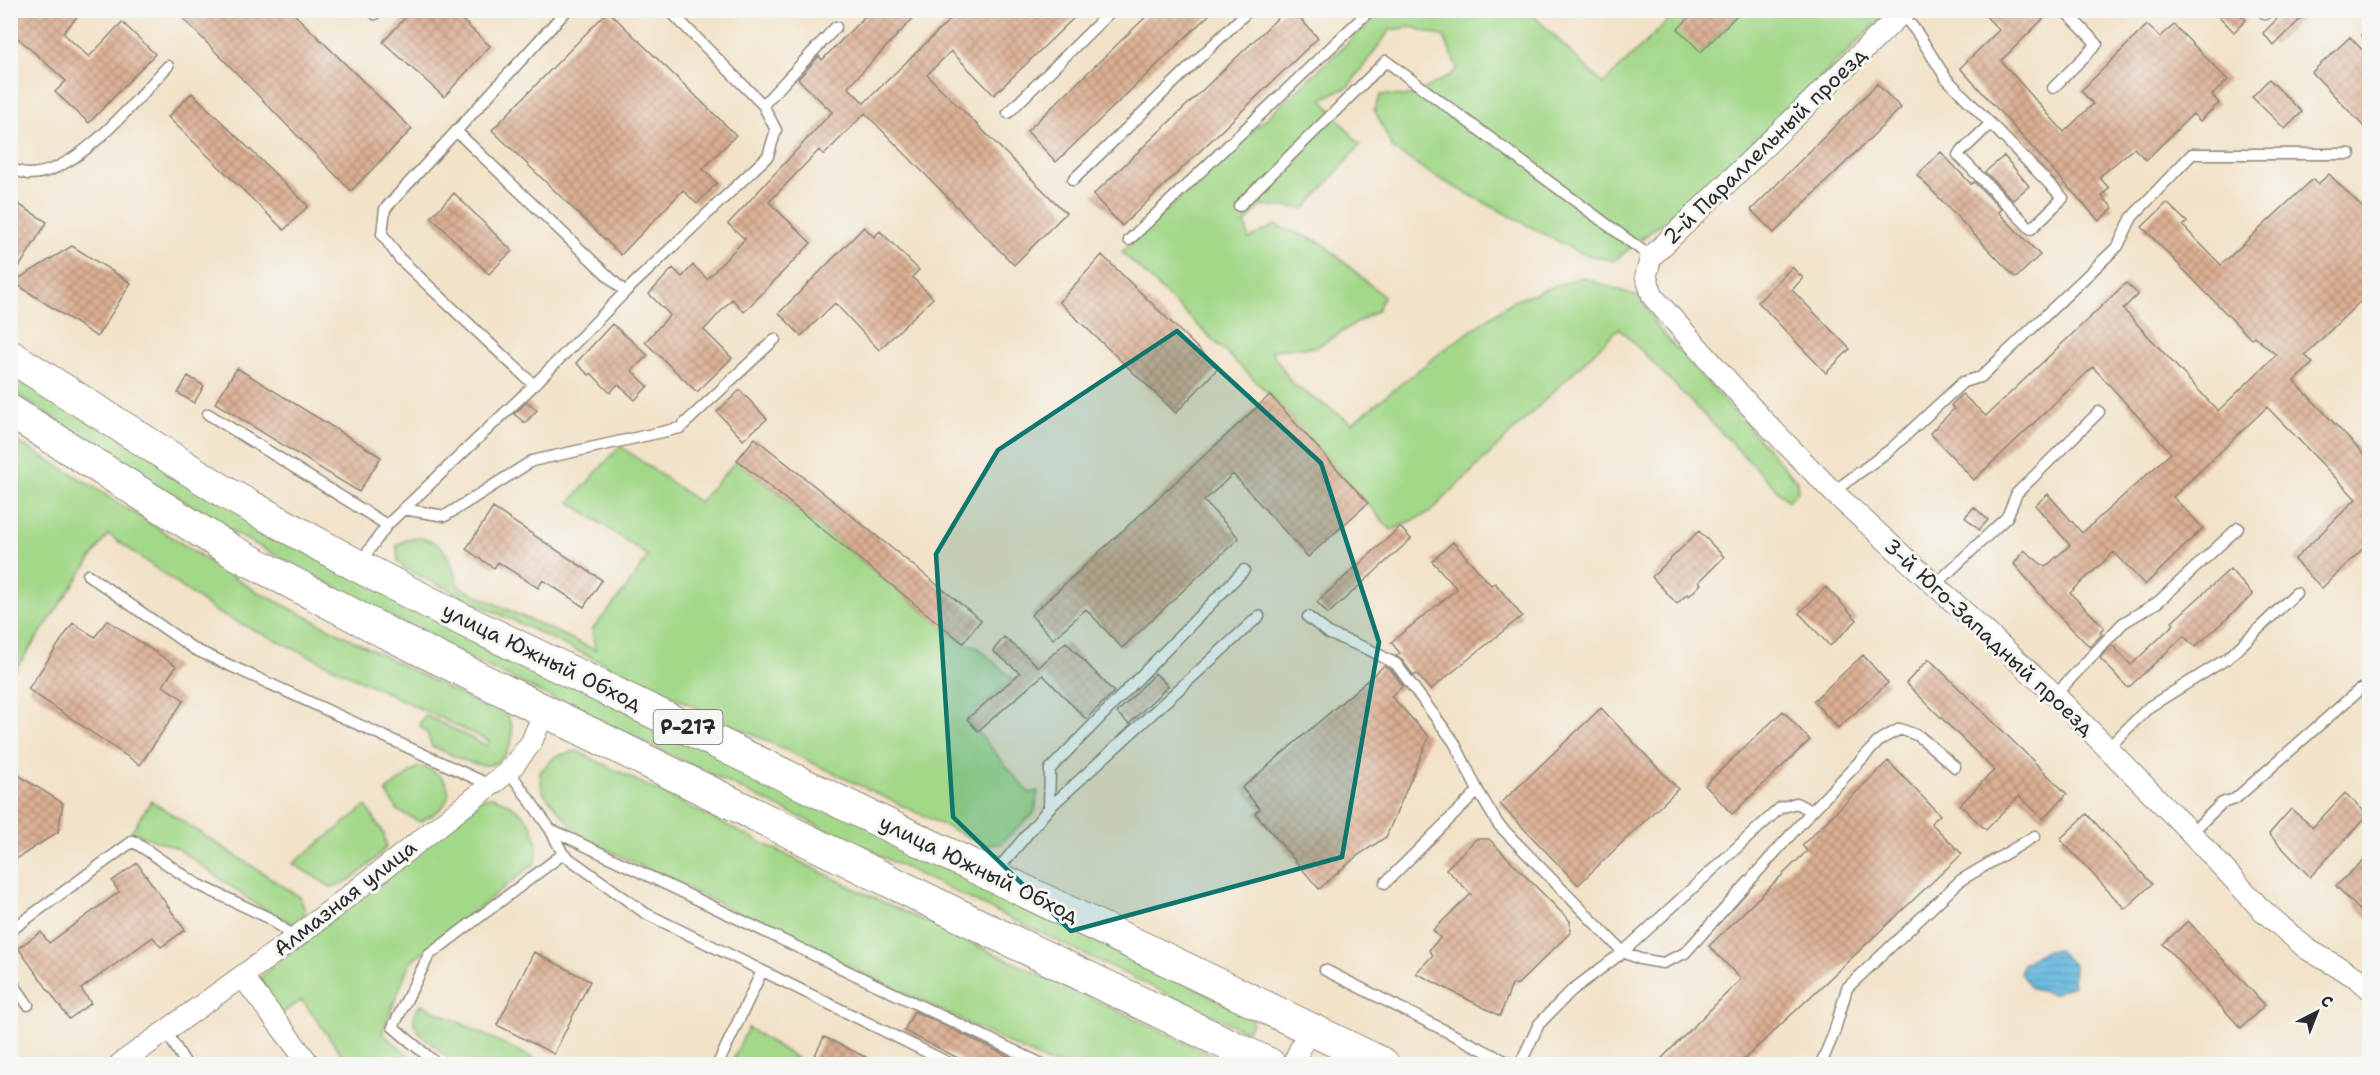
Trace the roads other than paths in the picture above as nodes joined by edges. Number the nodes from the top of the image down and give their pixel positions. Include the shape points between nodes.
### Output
1 (567, 10) edge
2 (669, 10) edge
3 (1112, 10) edge
4 (1249, 10) edge
5 (1370, 10) edge
6 (2064, 10) edge
7 (1904, 12) edge
8 (836, 27) dead end
9 (168, 66) dead end
10 (2053, 88) dead end
11 (763, 105) junction
12 (1008, 113) dead end
13 (1989, 124) junction
14 (456, 131) junction
15 (2350, 154) dead end
16 (10, 169) edge
17 (1073, 180) dead end
18 (1239, 206) dead end
19 (1129, 240) dead end
20 (1651, 257) junction
21 (625, 292) junction
22 (775, 339) dead end
23 (10, 356) edge
24 (534, 385) junction
25 (10, 411) edge
26 (2098, 412) dead end
27 (208, 414) dead end
28 (1833, 492) junction
29 (403, 510) junction
30 (387, 525) junction
31 (2238, 528) dead end
32 (358, 566) junction
33 (1244, 570) dead end
34 (88, 575) dead end
35 (1934, 586) junction
36 (2296, 593) dead end
37 (1258, 616) dead end
38 (1308, 617) dead end
39 (2370, 686) edge
40 (2055, 695) junction
41 (545, 710) junction
42 (2107, 748) junction
43 (1955, 768) dead end
44 (509, 771) junction
45 (490, 785) junction
46 (1478, 791) junction
47 (1049, 808) junction
48 (1812, 811) junction
49 (550, 829) junction
50 (2190, 833) junction
51 (2035, 836) dead end
52 (563, 854) junction
53 (992, 877) junction
54 (1385, 883) dead end
55 (10, 931) edge
56 (295, 938) junction
57 (1623, 952) junction
58 (1325, 970) dead end
59 (762, 971) junction
60 (242, 976) junction
61 (10, 979) edge
62 (2370, 989) edge
63 (28, 1005) dead end
64 (1309, 1030) junction
65 (166, 1031) junction
66 (120, 1065) edge
67 (186, 1065) edge
68 (309, 1065) edge
69 (437, 1065) edge
70 (718, 1065) edge
71 (951, 1065) edge
72 (1042, 1065) edge
73 (1269, 1065) edge
74 (1293, 1065) edge
75 (1383, 1065) edge
76 (1511, 1065) edge
77 (1520, 1065) edge
78 (1821, 1065) edge

1 - 14 lane
2 - 11 lane
3 - 12 lane
4 - 17 lane
5 - 19 lane
6 - 10 lane via 2097,44
7 - 13 lane via 1946,78
7 - 20 street, 2-й Параллельный проезд
8 - 11 lane
9 - 16 lane via 87,150 54,169 28,174
11 - 21 lane via 776,130 768,156
13 - 13 lane via 2063,198 2031,230 1958,155
14 - 21 lane
14 - 24 lane via 385,209 382,234 399,258
15 - 28 lane via 2193,154 2132,218 2118,246 1981,377 1963,382 1891,449
18 - 20 lane via 1386,61
20 - 28 street, 3-й Юго-Западный проезд via 1646,276 1653,297
21 - 24 lane
22 - 29 lane via 680,428 532,461 445,516
23 - 32 main road, улица Южный Обход / Р-217 via 228,494
24 - 29 lane
25 - 41 main road, Р-217 via 232,551
26 - 35 lane via 2017,493 2007,517
27 - 30 lane
28 - 35 street, 3-й Юго-Западный проезд
29 - 30 lane
30 - 32 lane
31 - 40 lane via 2158,602 2123,623
32 - 53 main road, улица Южный Обход / Р-217
33 - 47 lane via 1050,768
34 - 45 lane via 194,650
35 - 40 street, 3-й Юго-Западный проезд
36 - 42 lane via 2228,658 2149,707
37 - 47 lane
38 - 46 lane via 1330,634 1396,664 1454,742
39 - 50 lane via 2359,690 2235,799 2222,803
40 - 42 street, 3-й Юго-Западный проезд
41 - 44 street, Алмазная улица via 531,743
41 - 73 main road, Р-217
42 - 50 street, 3-й Юго-Западный проезд
43 - 48 lane via 1919,736 1900,729 1881,739
44 - 45 street, Алмазная улица
44 - 49 lane
45 - 56 street, Алмазная улица
46 - 54 lane
46 - 57 lane via 1498,824
47 - 53 lane
48 - 57 lane via 1796,803 1780,808
48 - 57 lane via 1685,953 1663,963
49 - 52 lane
49 - 72 lane
50 - 62 street, 3-й Юго-Западный проезд via 2260,908 2307,949
51 - 78 lane via 1961,880 1847,988
52 - 59 lane via 645,913
52 - 69 lane via 429,956 393,1027
53 - 64 main road, улица Южный Обход / Р-217
55 - 56 lane via 133,841 195,883 269,918
56 - 60 street, Алмазная улица
57 - 77 lane via 1571,991 1539,1024
58 - 76 lane
59 - 70 lane
59 - 71 lane
60 - 65 street, Алмазная улица
60 - 68 street
61 - 63 lane
64 - 74 street
64 - 75 main road, улица Южный Обход / Р-217
65 - 66 street, Алмазная улица
65 - 67 lane

